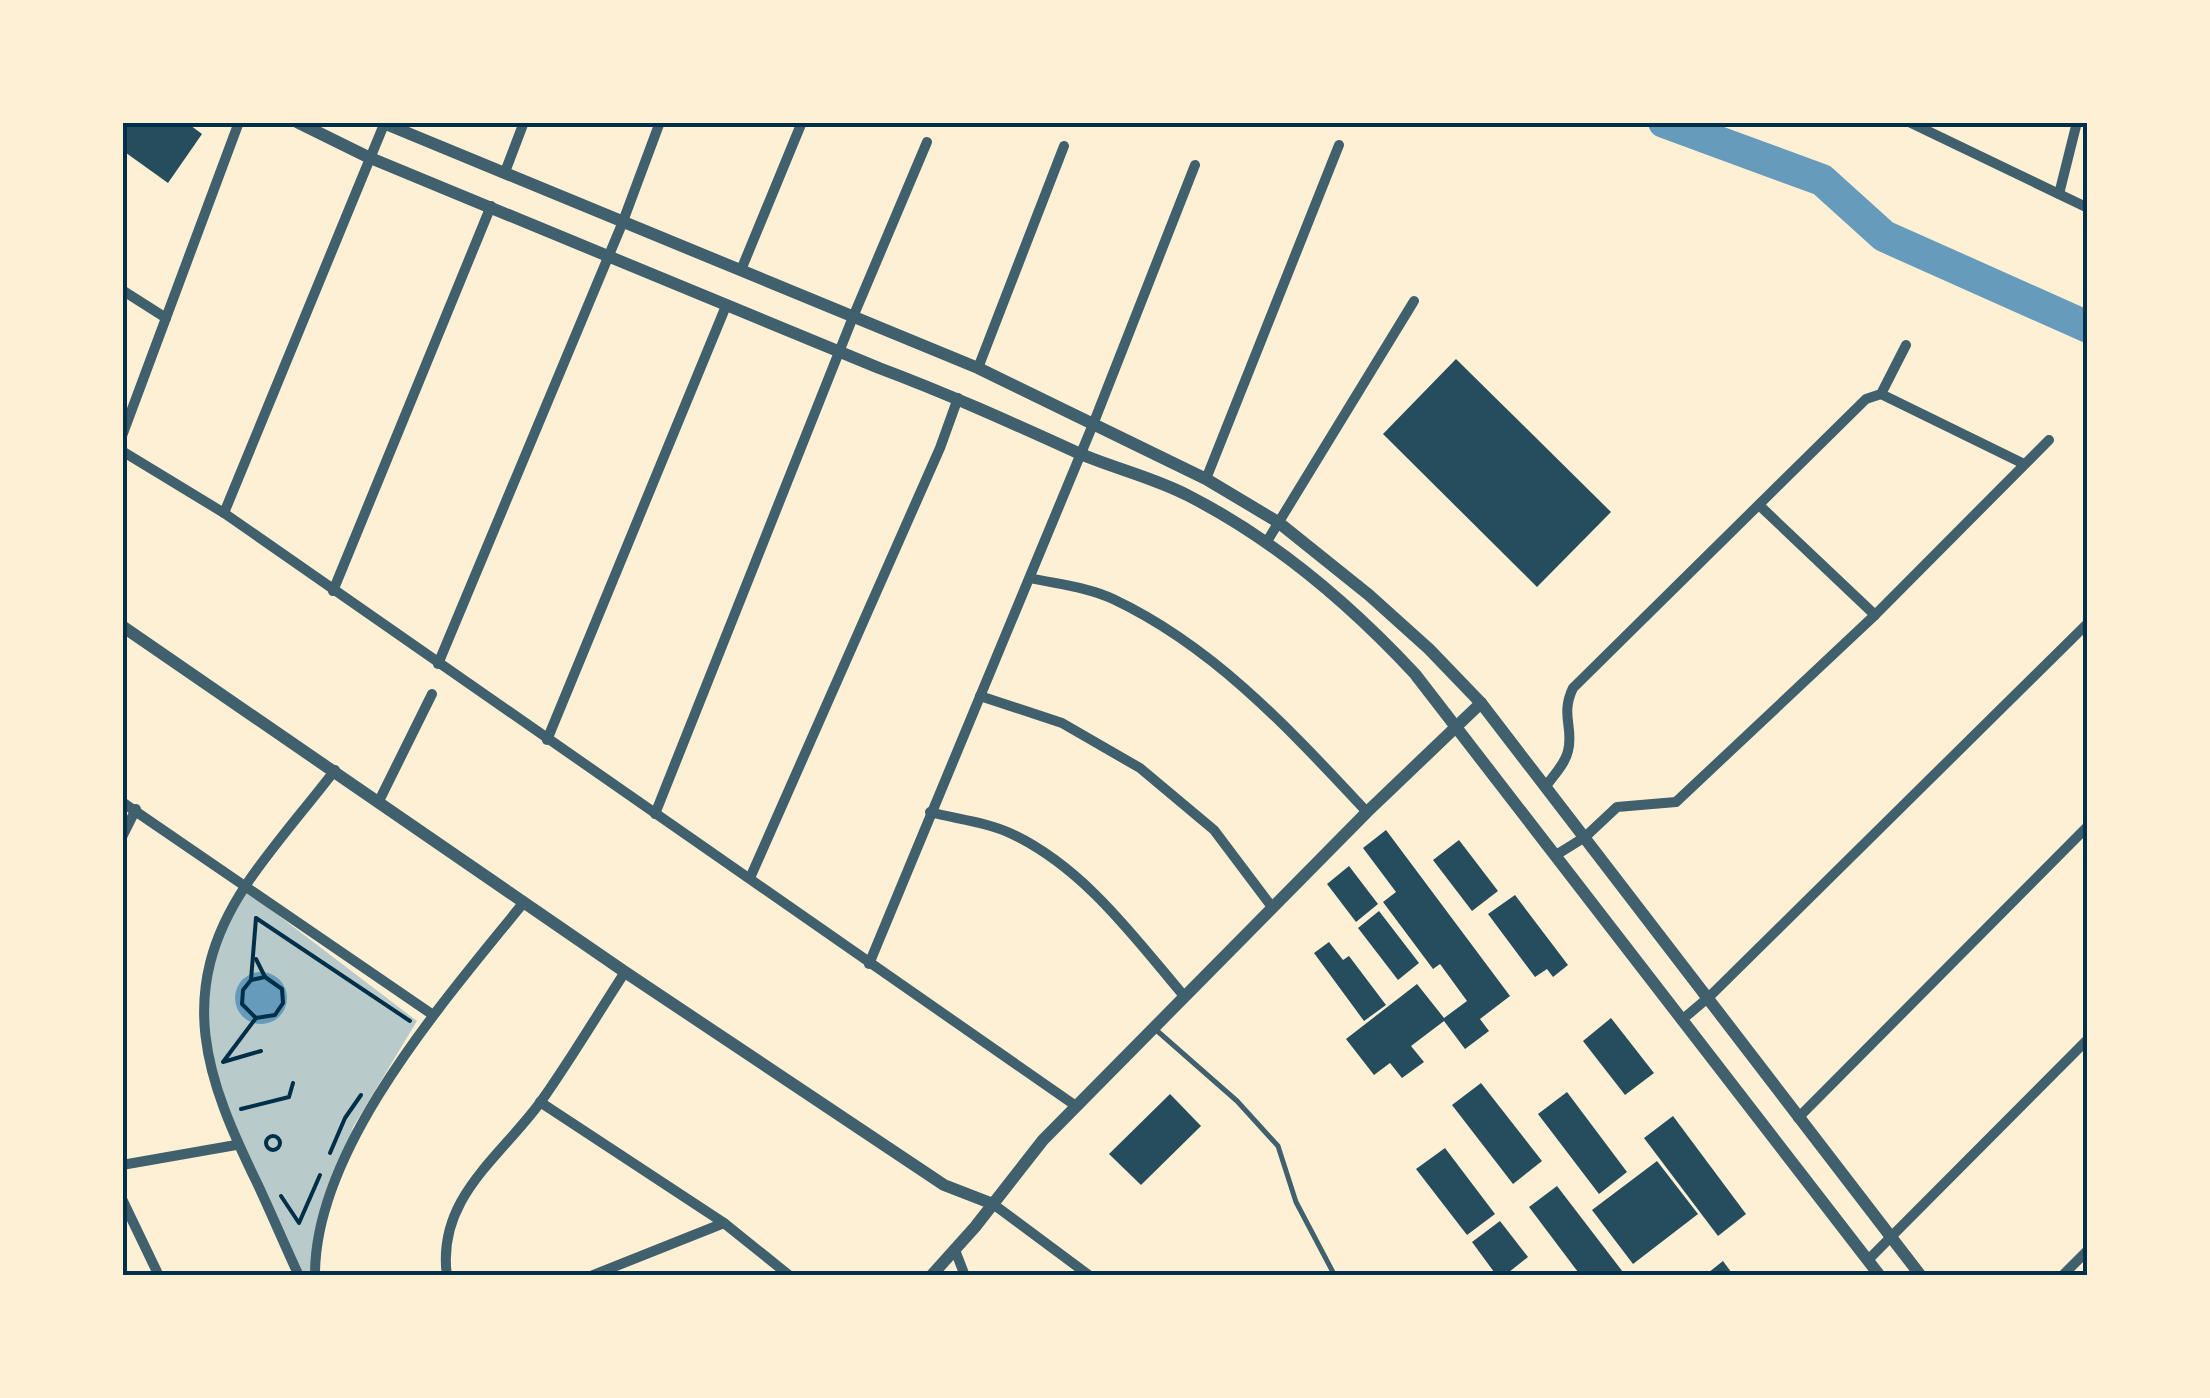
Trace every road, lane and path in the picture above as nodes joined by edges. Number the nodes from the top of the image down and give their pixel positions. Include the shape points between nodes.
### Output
1 (239, 122) edge
2 (297, 122) edge
3 (524, 122) edge
4 (660, 122) edge
5 (802, 122) edge
6 (1909, 122) edge
7 (2077, 122) edge
8 (383, 123) edge
9 (1930, 127) edge
10 (927, 142) dead end
11 (1339, 145) dead end
12 (1064, 146) dead end
13 (368, 157) junction
14 (1195, 164) dead end
15 (505, 172) junction
16 (2059, 194) junction
17 (491, 206) junction
18 (2088, 208) edge
19 (622, 224) junction
20 (607, 256) junction
21 (741, 270) junction
22 (122, 290) edge
23 (1414, 301) dead end
24 (726, 306) junction
25 (853, 317) junction
26 (166, 318) junction
27 (1906, 345) dead end
28 (840, 351) junction
29 (978, 368) junction
30 (1880, 394) junction
31 (958, 398) junction
32 (1094, 422) junction
33 (122, 436) edge
34 (2049, 440) dead end
35 (122, 451) edge
36 (1080, 454) junction
37 (2022, 463) junction
38 (1206, 479) junction
39 (1759, 506) junction
40 (224, 513) junction
41 (1278, 522) junction
42 (1266, 542) junction
43 (1324, 558) junction
44 (1310, 576) junction
45 (1030, 578) junction
46 (333, 591) junction
47 (1875, 615) junction
48 (2088, 623) edge
49 (122, 626) edge
50 (438, 664) junction
51 (432, 694) dead end
52 (980, 696) junction
53 (1480, 703) junction
54 (1455, 728) junction
55 (547, 740) junction
56 (335, 770) junction
57 (1546, 786) junction
58 (379, 801) junction
59 (122, 802) edge
60 (136, 809) junction
61 (930, 812) junction
62 (1367, 812) junction
63 (655, 814) junction
64 (2088, 826) edge
65 (122, 837) edge
66 (1585, 837) junction
67 (1556, 855) junction
68 (750, 878) junction
69 (246, 885) junction
70 (524, 902) junction
71 (1272, 907) junction
72 (254, 956) junction
73 (869, 964) junction
74 (625, 972) junction
75 (265, 977) junction
76 (251, 980) junction
77 (1184, 996) junction
78 (1709, 997) junction
79 (434, 1015) junction
80 (256, 1018) junction
81 (1684, 1018) junction
82 (410, 1021) dead end
83 (1153, 1027) junction
84 (2088, 1039) edge
85 (261, 1051) dead end
86 (293, 1083) dead end
87 (367, 1086) dead end
88 (540, 1102) junction
89 (1076, 1106) junction
90 (1798, 1118) junction
91 (246, 1122) dead end
92 (236, 1145) junction
93 (266, 1146) dead end
94 (330, 1153) dead end
95 (264, 1161) dead end
96 (122, 1165) edge
97 (322, 1170) dead end
98 (281, 1196) dead end
99 (122, 1199) edge
100 (993, 1204) junction
101 (724, 1223) junction
102 (1892, 1238) junction
103 (955, 1250) junction
104 (2088, 1250) edge
105 (1868, 1260) junction
106 (158, 1275) edge
107 (298, 1276) edge
108 (315, 1276) edge
109 (447, 1276) edge
110 (590, 1276) edge
111 (790, 1276) edge
112 (931, 1276) edge
113 (966, 1276) edge
114 (1090, 1276) edge
115 (1335, 1276) edge
116 (1880, 1276) edge
117 (1922, 1276) edge
118 (2062, 1276) edge

1 - 26 street
2 - 13 street
3 - 15 street
4 - 19 street
5 - 21 street
6 - 9 street
7 - 16 street
8 - 13 street
8 - 15 street
9 - 16 street
10 - 25 street
11 - 38 street
12 - 29 street
13 - 17 street
13 - 40 street
14 - 32 street
15 - 19 street
16 - 18 street
17 - 20 street
17 - 46 street
19 - 20 street
19 - 21 street
20 - 24 street
20 - 50 street
21 - 25 street
22 - 26 street
23 - 41 street
24 - 28 street
24 - 55 street
25 - 28 street
25 - 29 street
26 - 33 street
27 - 30 street
28 - 31 street
28 - 63 street
29 - 32 street
30 - 37 street
30 - 39 street via 1866,400
31 - 36 street
31 - 68 street
32 - 36 street
32 - 38 street
34 - 37 street
35 - 40 street
36 - 42 street via 1185,494
36 - 45 street
37 - 47 street
38 - 41 street
39 - 47 street
39 - 57 street via 1573,688 1565,718 1568,754
40 - 46 street
41 - 42 street
41 - 43 street
42 - 44 street
43 - 44 street
43 - 53 street via 1430,649
44 - 54 street via 1387,644
45 - 52 street
45 - 62 street via 1109,596 1199,650
46 - 50 street
47 - 66 street via 1676,802 1617,807
48 - 78 street
49 - 56 street
50 - 55 street
51 - 58 street
52 - 61 street
52 - 71 street via 1062,724 1140,768 1214,830
53 - 54 street
53 - 57 street
54 - 62 street
54 - 67 street
55 - 63 street
56 - 58 street
56 - 69 street
57 - 66 street
58 - 70 street
59 - 60 street
60 - 65 street
60 - 69 street
61 - 73 street
61 - 77 street via 1010,833 1054,860 1090,889
62 - 71 street
63 - 68 street
64 - 90 street
66 - 67 street
66 - 78 street
67 - 81 street
68 - 73 street
69 - 79 street
69 - 92 street via 204,986 206,1046
70 - 74 street
70 - 79 street
71 - 77 street
72 - 75 path
72 - 76 path
72 - 82 path via 256,918
73 - 89 street
74 - 88 street
74 - 100 street via 944,1186
75 - 76 path
75 - 80 path via 282,989 283,1003 275,1015
76 - 80 path via 242,1004
77 - 83 street
78 - 81 street
78 - 90 street
79 - 108 street via 342,1164 324,1212
80 - 85 path via 223,1062
81 - 105 street
83 - 89 street
83 - 115 lane via 1278,1146 1296,1202
84 - 102 street
86 - 91 path via 288,1097 241,1108
87 - 94 path
88 - 101 street
88 - 109 street via 453,1216 446,1234
89 - 100 street
90 - 102 street
92 - 96 street
92 - 107 street
93 - 95 path
97 - 98 path via 299,1223
99 - 106 street
100 - 103 street
100 - 114 street
101 - 110 street
101 - 111 street
102 - 105 street
102 - 117 street
103 - 112 street
103 - 113 street
104 - 118 street
105 - 116 street

